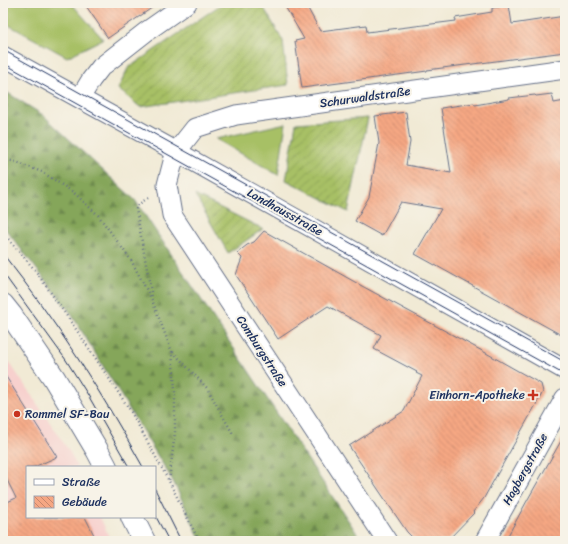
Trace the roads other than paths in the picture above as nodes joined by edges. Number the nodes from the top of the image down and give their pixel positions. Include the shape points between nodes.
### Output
1 (187, 3) edge
2 (3, 56) edge
3 (565, 69) edge
4 (80, 98) junction
5 (177, 152) junction
6 (3, 305) edge
7 (565, 370) edge
8 (565, 398) edge
9 (105, 466) edge
10 (132, 518) edge
11 (144, 541) edge
12 (387, 541) edge
13 (485, 541) edge

1 - 4 street via 101,67
2 - 4 street, Landhausstraße
3 - 5 street, Schurwaldstraße via 236,116 195,128
4 - 5 street, Landhausstraße
5 - 7 street, Landhausstraße
5 - 12 street, Comburgstraße via 167,186 172,215
6 - 9 street via 54,378
8 - 13 street, Hagbergstraße
10 - 11 street

